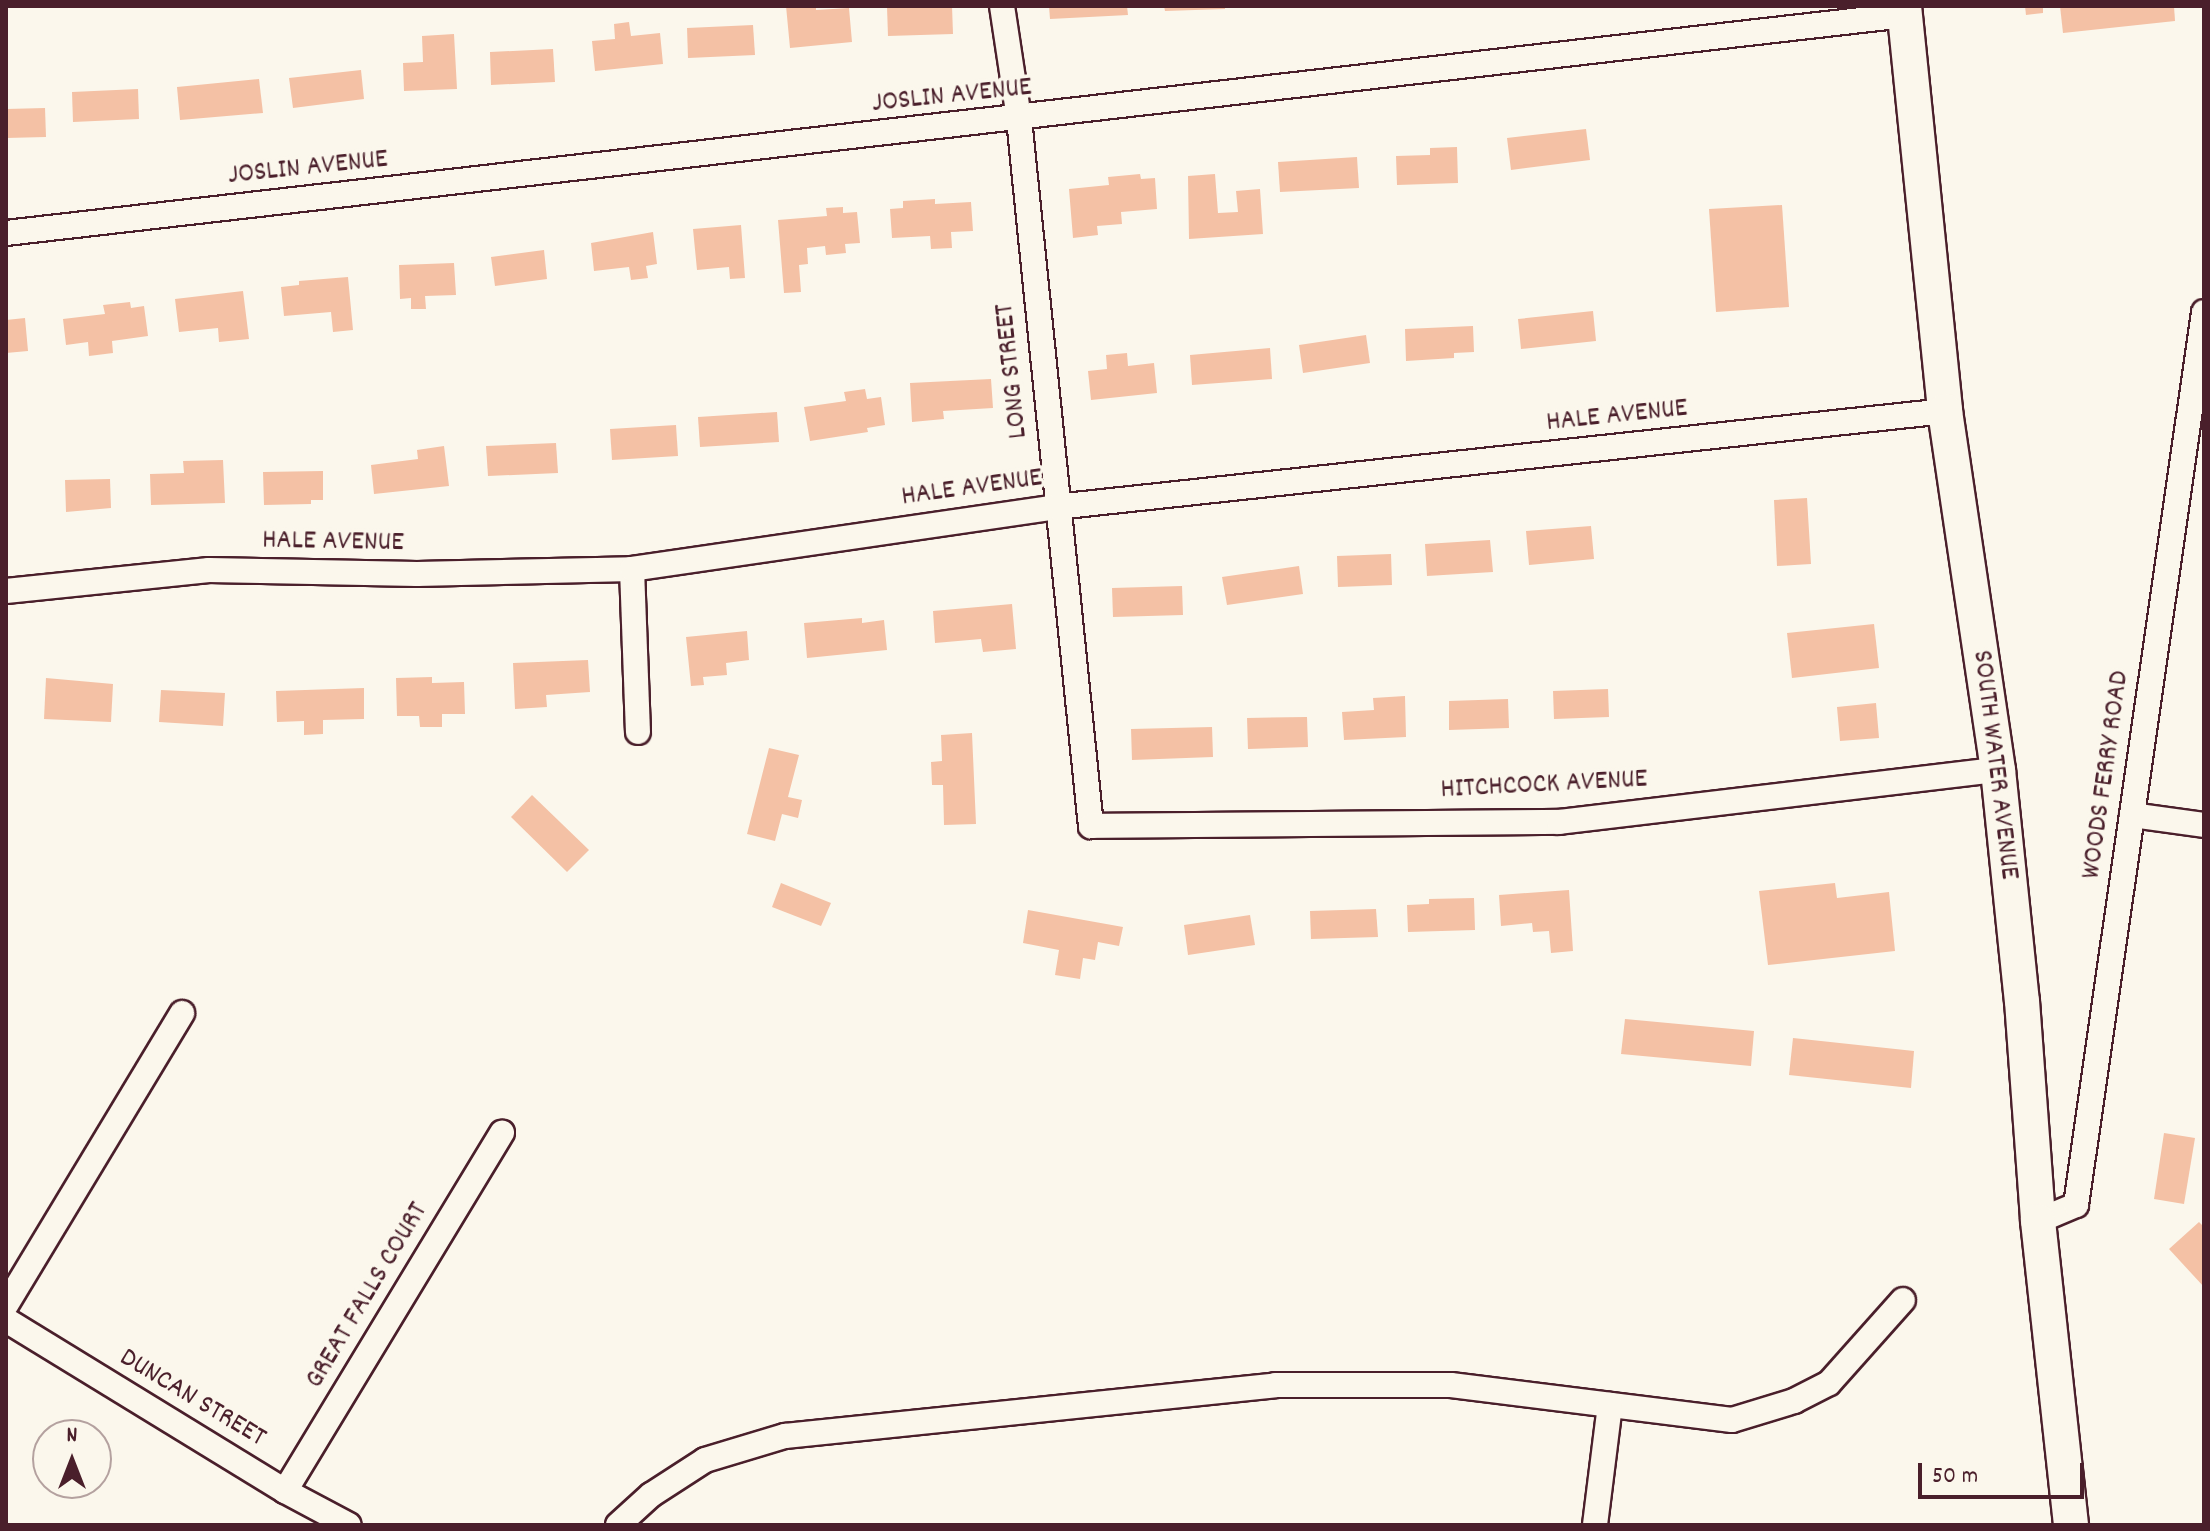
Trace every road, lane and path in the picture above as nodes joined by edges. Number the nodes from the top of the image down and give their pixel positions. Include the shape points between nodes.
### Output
1 (1002, 6) edge
2 (1905, 10) edge
3 (1019, 119) junction
4 (6, 233) edge
5 (2204, 312) edge
6 (1945, 411) junction
7 (1056, 507) junction
8 (632, 569) junction
9 (6, 591) edge
10 (638, 732) dead end
11 (1998, 770) junction
12 (2132, 815) junction
13 (2204, 825) edge
14 (1091, 826) joint
15 (182, 1013) dead end
16 (502, 1133) dead end
17 (2038, 1221) junction
18 (1903, 1300) dead end
19 (6, 1305) edge
20 (6, 1320) edge
21 (1610, 1405) junction
22 (285, 1491) junction
23 (349, 1525) edge
24 (618, 1525) edge
25 (1595, 1525) edge
26 (2071, 1525) edge

1 - 3 street, LONG STREET
2 - 3 street, JOSLIN AVENUE
2 - 6 main road, SOUTH WATER AVENUE
3 - 4 street, JOSLIN AVENUE
3 - 7 street, LONG STREET
5 - 12 street, WOODS FERRY ROAD
6 - 7 street, HALE AVENUE
6 - 11 main road, SOUTH WATER AVENUE
7 - 8 street, HALE AVENUE
7 - 14 street, LONG STREET
8 - 9 street, HALE AVENUE via 417,574 209,570
8 - 10 street
11 - 14 street, HITCHCOCK AVENUE via 1559,822
11 - 17 main road, SOUTH WATER AVENUE
12 - 13 street
12 - 17 street, WOODS FERRY ROAD via 2076,1205
15 - 19 street
16 - 22 street, GREAT FALLS COURT
17 - 26 main road, SOUTH WATER AVENUE
18 - 21 street via 1829,1383 1794,1401 1732,1420
20 - 22 street, DUNCAN STREET
21 - 24 street via 1451,1385 1275,1385 785,1436 705,1460 651,1495
21 - 25 street
22 - 23 street, DUNCAN STREET

